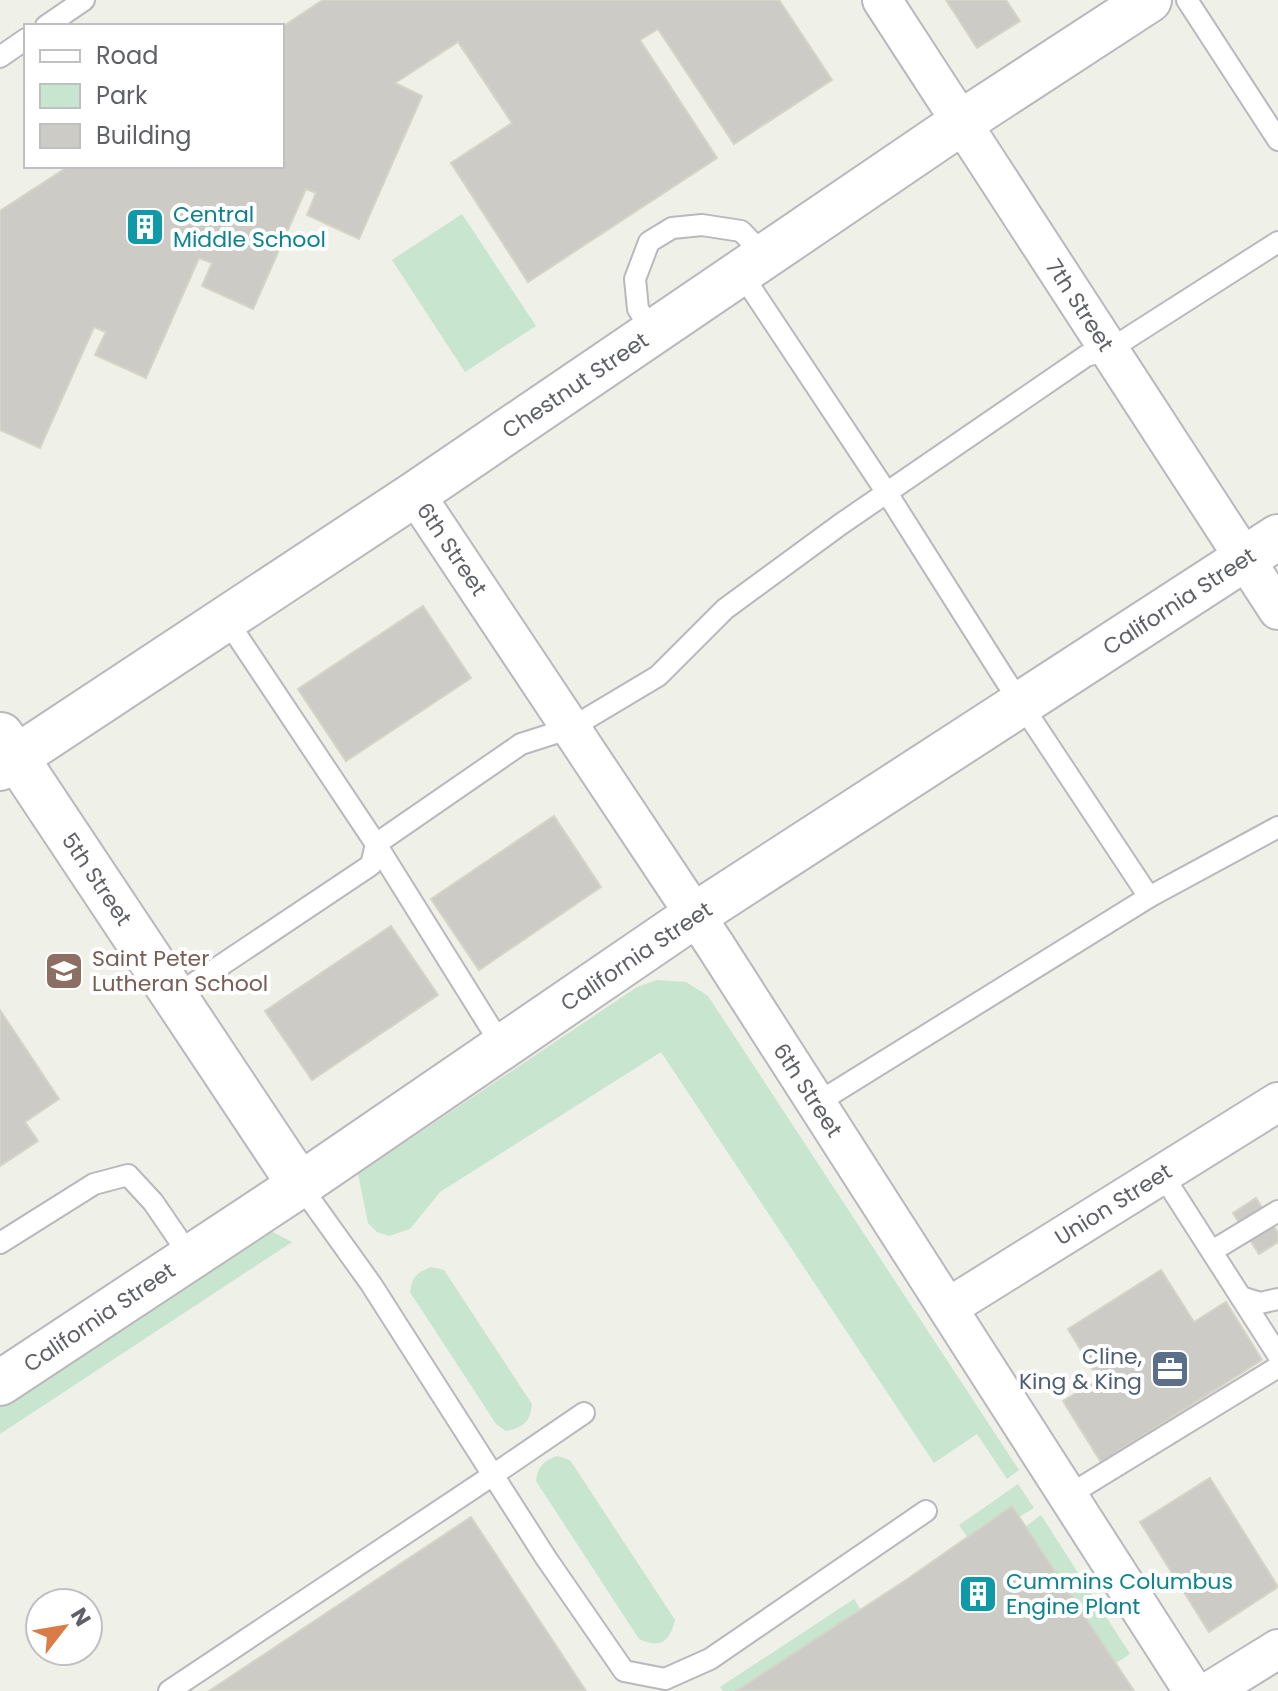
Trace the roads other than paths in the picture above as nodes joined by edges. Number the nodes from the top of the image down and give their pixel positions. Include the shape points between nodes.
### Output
1 (84, 0) edge
2 (882, 0) edge
3 (1149, 0) edge
4 (1187, 0) edge
5 (49, 24) edge
6 (24, 40) edge
7 (0, 57) edge
8 (962, 122) junction
9 (1278, 140) edge
10 (1278, 242) edge
11 (753, 265) junction
12 (653, 332) junction
13 (1109, 350) junction
14 (887, 493) junction
15 (415, 494) junction
16 (1261, 548) edge
17 (1278, 610) edge
18 (226, 619) junction
19 (1021, 704) junction
20 (571, 728) junction
21 (5, 753) edge
22 (1278, 827) edge
23 (376, 844) junction
24 (1149, 897) junction
25 (695, 915) junction
26 (175, 996) junction
27 (502, 1046) junction
28 (1278, 1102) edge
29 (817, 1103) junction
30 (1162, 1174) junction
31 (300, 1185) junction
32 (1278, 1211) edge
33 (0, 1243) edge
34 (1212, 1251) junction
35 (190, 1256) junction
36 (1241, 1297) junction
37 (1278, 1299) edge
38 (949, 1307) junction
39 (1278, 1355) edge
40 (1278, 1367) edge
41 (0, 1383) edge
42 (584, 1413) dead end
43 (493, 1475) junction
44 (1069, 1495) junction
45 (926, 1511) dead end
46 (1278, 1649) edge
47 (169, 1691) edge
48 (1193, 1691) edge
49 (1210, 1691) edge

1 - 5 lane
2 - 8 street, 7th Street
3 - 8 street, Chestnut Street
4 - 9 lane
6 - 7 lane
8 - 11 street, Chestnut Street
8 - 13 street, 7th Street
10 - 13 lane
11 - 12 street, Chestnut Street
11 - 12 lane via 741,231 702,225 672,228 649,242 635,279 638,309
11 - 14 lane
12 - 15 street, Chestnut Street
13 - 14 lane via 1086,356
13 - 16 street, 7th Street
14 - 19 lane
14 - 20 lane via 725,609 658,676
15 - 18 street, Chestnut Street
15 - 20 street, 6th Street
16 - 17 street, 7th Street
16 - 19 street, California Street
18 - 21 street, Chestnut Street
18 - 23 lane
19 - 24 lane
19 - 25 street, California Street
20 - 23 lane via 521,744
20 - 25 street, 6th Street
21 - 26 street, 5th Street
22 - 24 lane
23 - 26 lane via 371,865
23 - 27 lane
24 - 29 lane
25 - 27 street, California Street
25 - 29 street, 6th Street
26 - 31 street, 5th Street
27 - 31 street, California Street
28 - 30 street, Union Street
29 - 38 street, 6th Street
30 - 34 lane
30 - 38 street, Union Street
31 - 35 street, California Street
31 - 43 lane via 371,1284
32 - 34 lane
33 - 35 lane via 94,1184 128,1175
34 - 36 lane
35 - 41 street, California Street
36 - 37 lane via 1260,1303
36 - 39 lane
38 - 44 street, 6th Street
40 - 44 lane
42 - 43 lane
43 - 45 lane via 624,1671 665,1679 710,1659
43 - 47 lane
44 - 48 street, 6th Street
46 - 49 street

